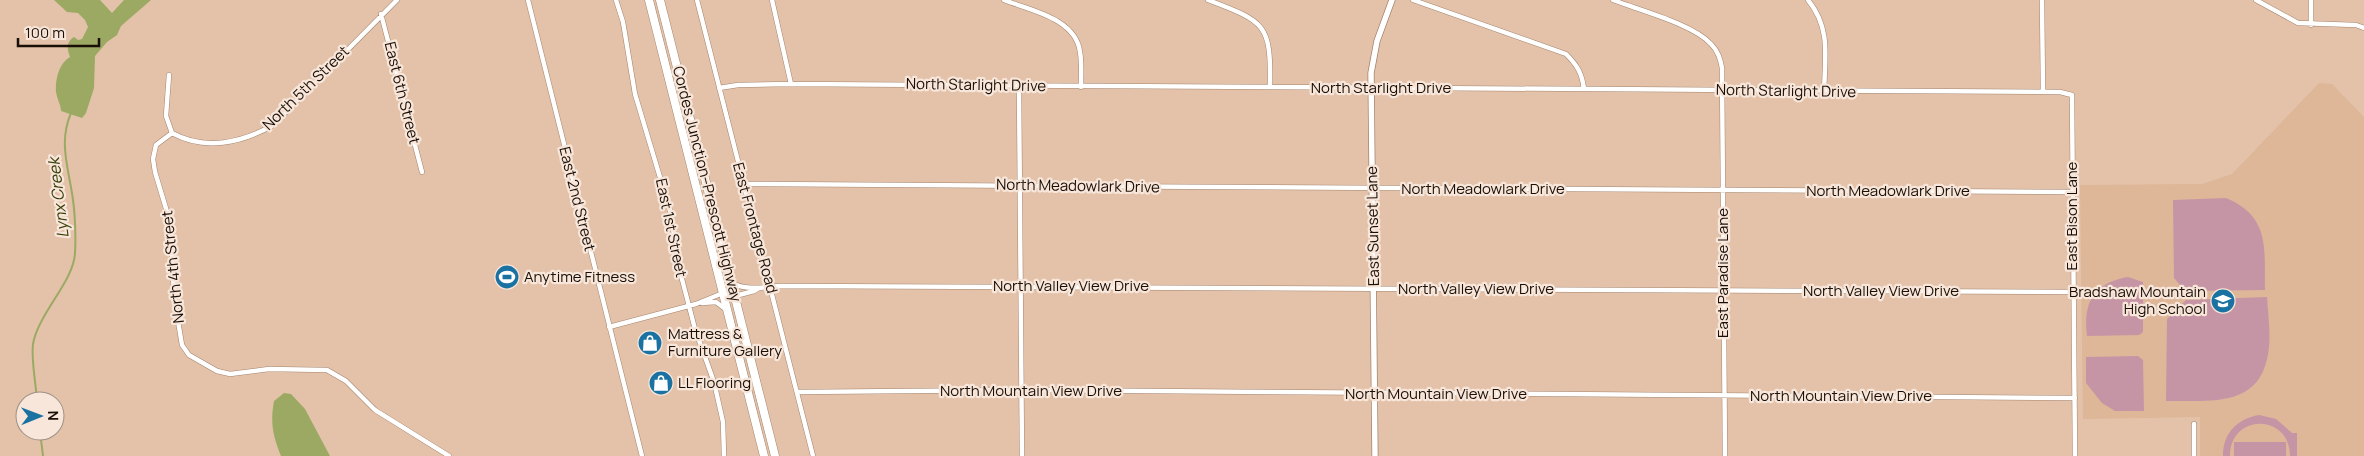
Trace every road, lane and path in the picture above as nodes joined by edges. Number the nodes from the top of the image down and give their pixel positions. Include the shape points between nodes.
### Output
1 (397, 0) edge
2 (528, 0) edge
3 (616, 0) edge
4 (649, 0) edge
5 (660, 0) edge
6 (697, 0) edge
7 (772, 0) edge
8 (1004, 0) edge
9 (1208, 0) edge
10 (1392, 0) edge
11 (1413, 0) edge
12 (1613, 0) edge
13 (1808, 0) edge
14 (2042, 0) edge
15 (2256, 0) edge
16 (2311, 0) edge
17 (381, 14) junction
18 (2311, 25) junction
19 (2364, 28) edge
20 (169, 74) dead end
21 (791, 84) junction
22 (1019, 86) junction
23 (1081, 87) junction
24 (1270, 87) junction
25 (719, 88) junction
26 (1371, 88) junction
27 (1584, 89) junction
28 (1722, 90) junction
29 (2043, 91) junction
30 (1824, 92) junction
31 (172, 133) junction
32 (422, 172) dead end
33 (744, 184) junction
34 (1019, 185) junction
35 (1372, 189) junction
36 (1723, 191) junction
37 (2072, 192) junction
38 (732, 283) junction
39 (770, 286) junction
40 (1020, 286) junction
41 (759, 288) junction
42 (1374, 288) junction
43 (1724, 290) junction
44 (2073, 292) junction
45 (723, 293) junction
46 (735, 296) junction
47 (696, 304) junction
48 (689, 306) junction
49 (728, 314) junction
50 (609, 326) junction
51 (1022, 390) junction
52 (797, 392) junction
53 (1375, 394) junction
54 (1724, 396) junction
55 (2075, 398) junction
56 (2194, 424) dead end
57 (449, 456) edge
58 (642, 456) edge
59 (724, 456) edge
60 (764, 456) edge
61 (775, 456) edge
62 (813, 456) edge
63 (1022, 456) edge
64 (1375, 456) edge
65 (1725, 456) edge
66 (2075, 456) edge
67 (2194, 456) edge

1 - 17 street, North 5th Street
2 - 50 street, East 2nd Street
3 - 48 street, East 1st Street via 623,22 635,94 671,214 678,264
4 - 45 main road, Cordes Junction–Prescott Highway
5 - 38 main road, Cordes Junction–Prescott Highway
6 - 25 street, East Frontage Road
7 - 21 street
8 - 23 street via 1057,20 1068,28 1080,50
9 - 24 street via 1240,12 1263,29 1270,52
10 - 26 street, East Sunset Lane via 1372,59
11 - 27 street via 1566,54 1583,77
12 - 28 street, East Paradise Lane via 1696,31 1719,55
13 - 30 street via 1821,18 1824,30
14 - 29 street
15 - 18 street via 2298,23
16 - 18 street
17 - 31 street, North 5th Street via 273,124 253,136 236,141 198,144
17 - 32 street, East 6th Street
18 - 19 street via 2356,25
20 - 31 street via 166,116
21 - 22 street, North Starlight Drive
21 - 25 street, North Starlight Drive via 738,84
22 - 23 street, North Starlight Drive
22 - 34 street
23 - 24 street, North Starlight Drive
24 - 26 street, North Starlight Drive
25 - 33 street, East Frontage Road
26 - 27 street, North Starlight Drive
26 - 35 street, East Sunset Lane
27 - 28 street, North Starlight Drive
28 - 30 street, North Starlight Drive
28 - 36 street, East Paradise Lane
29 - 30 street, North Starlight Drive
29 - 37 street, East Bison Lane via 2072,95
31 - 57 street, North 4th Street via 156,145 153,159 172,225 174,297 182,345 186,351 217,371 230,374 269,369 327,370 346,382 375,410
33 - 34 street, North Meadowlark Drive
33 - 39 street, East Frontage Road
34 - 35 street, North Meadowlark Drive
34 - 40 street
35 - 36 street, North Meadowlark Drive
35 - 42 street, East Sunset Lane
36 - 37 street, North Meadowlark Drive
36 - 43 street, East Paradise Lane
37 - 44 street, East Bison Lane
38 - 41 street, North Valley View Drive
38 - 46 main road, Cordes Junction–Prescott Highway
39 - 40 street, North Valley View Drive
39 - 41 street, North Valley View Drive
39 - 52 street, East Frontage Road
40 - 42 street, North Valley View Drive
40 - 51 street
41 - 46 street, North Valley View Drive
42 - 43 street, North Valley View Drive
42 - 53 street, East Sunset Lane
43 - 44 street, North Valley View Drive
43 - 54 street, East Paradise Lane
44 - 55 street, East Bison Lane
45 - 46 street
45 - 47 street
45 - 49 main road, Cordes Junction–Prescott Highway
46 - 61 main road, Cordes Junction–Prescott Highway
47 - 48 street
47 - 49 street via 719,303
48 - 50 street
48 - 59 street, East 1st Street via 714,382 723,422
49 - 60 main road, Cordes Junction–Prescott Highway
50 - 58 street, East 2nd Street
51 - 52 street, North Mountain View Drive
51 - 53 street, North Mountain View Drive
51 - 63 street
52 - 62 street, East Frontage Road
53 - 54 street, North Mountain View Drive
53 - 64 street, East Sunset Lane
54 - 55 street, North Mountain View Drive
54 - 65 street, East Paradise Lane
55 - 66 street, East Bison Lane
56 - 67 street

